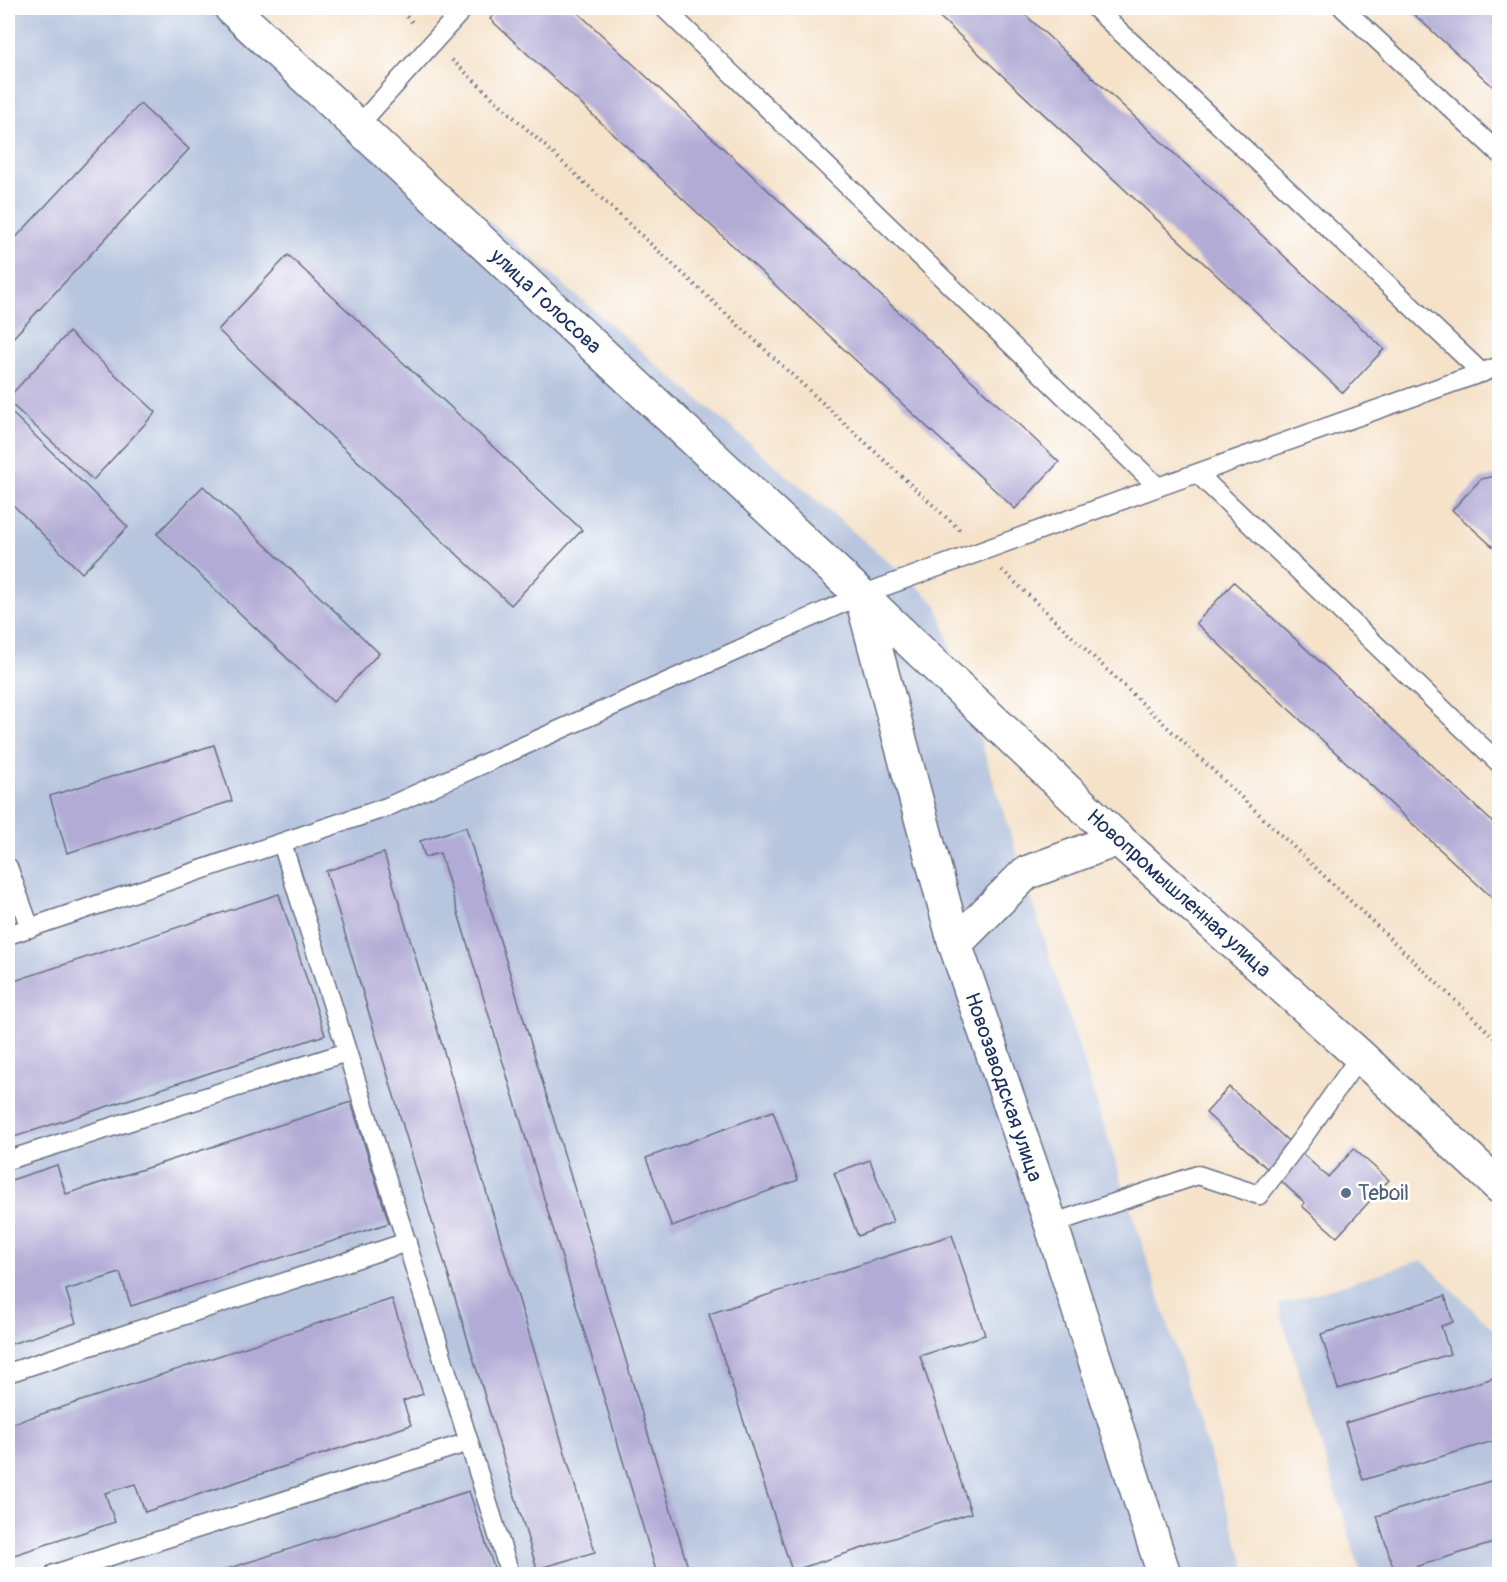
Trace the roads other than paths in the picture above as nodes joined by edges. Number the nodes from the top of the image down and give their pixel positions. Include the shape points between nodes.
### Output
1 (231, 8) edge
2 (464, 8) edge
3 (664, 8) edge
4 (1095, 8) edge
5 (1344, 8) edge
6 (358, 126) junction
7 (1500, 154) edge
8 (1500, 366) edge
9 (1482, 373) junction
10 (1198, 474) junction
11 (1158, 487) junction
12 (861, 595) junction
13 (1500, 764) edge
14 (1118, 839) junction
15 (282, 843) junction
16 (8, 867) edge
17 (30, 928) junction
18 (8, 935) edge
19 (955, 944) junction
20 (347, 1052) junction
21 (1360, 1056) junction
22 (8, 1160) edge
23 (1500, 1187) edge
24 (1051, 1224) junction
25 (407, 1242) junction
26 (8, 1372) edge
27 (469, 1442) junction
28 (54, 1575) edge
29 (510, 1575) edge
30 (1164, 1575) edge

1 - 6 main road, улица Голосова
2 - 6 lane
3 - 11 lane
4 - 9 lane
5 - 7 lane
6 - 12 main road, улица Голосова
8 - 9 lane
9 - 10 lane
10 - 11 lane
10 - 13 lane
11 - 12 lane
12 - 14 main road, Новопромышленная улица
12 - 15 lane via 387,807
12 - 19 main road, Новозаводская улица
14 - 19 main road via 1026,873
14 - 21 main road, Новопромышленная улица
15 - 17 lane
15 - 20 lane
16 - 17 lane
17 - 18 lane
19 - 24 main road, Новозаводская улица
20 - 22 lane
20 - 25 lane
21 - 23 main road, Новопромышленная улица
21 - 24 lane via 1259,1195 1198,1175
24 - 30 main road, Новозаводская улица
25 - 26 lane
25 - 27 lane
27 - 28 lane
27 - 29 lane

